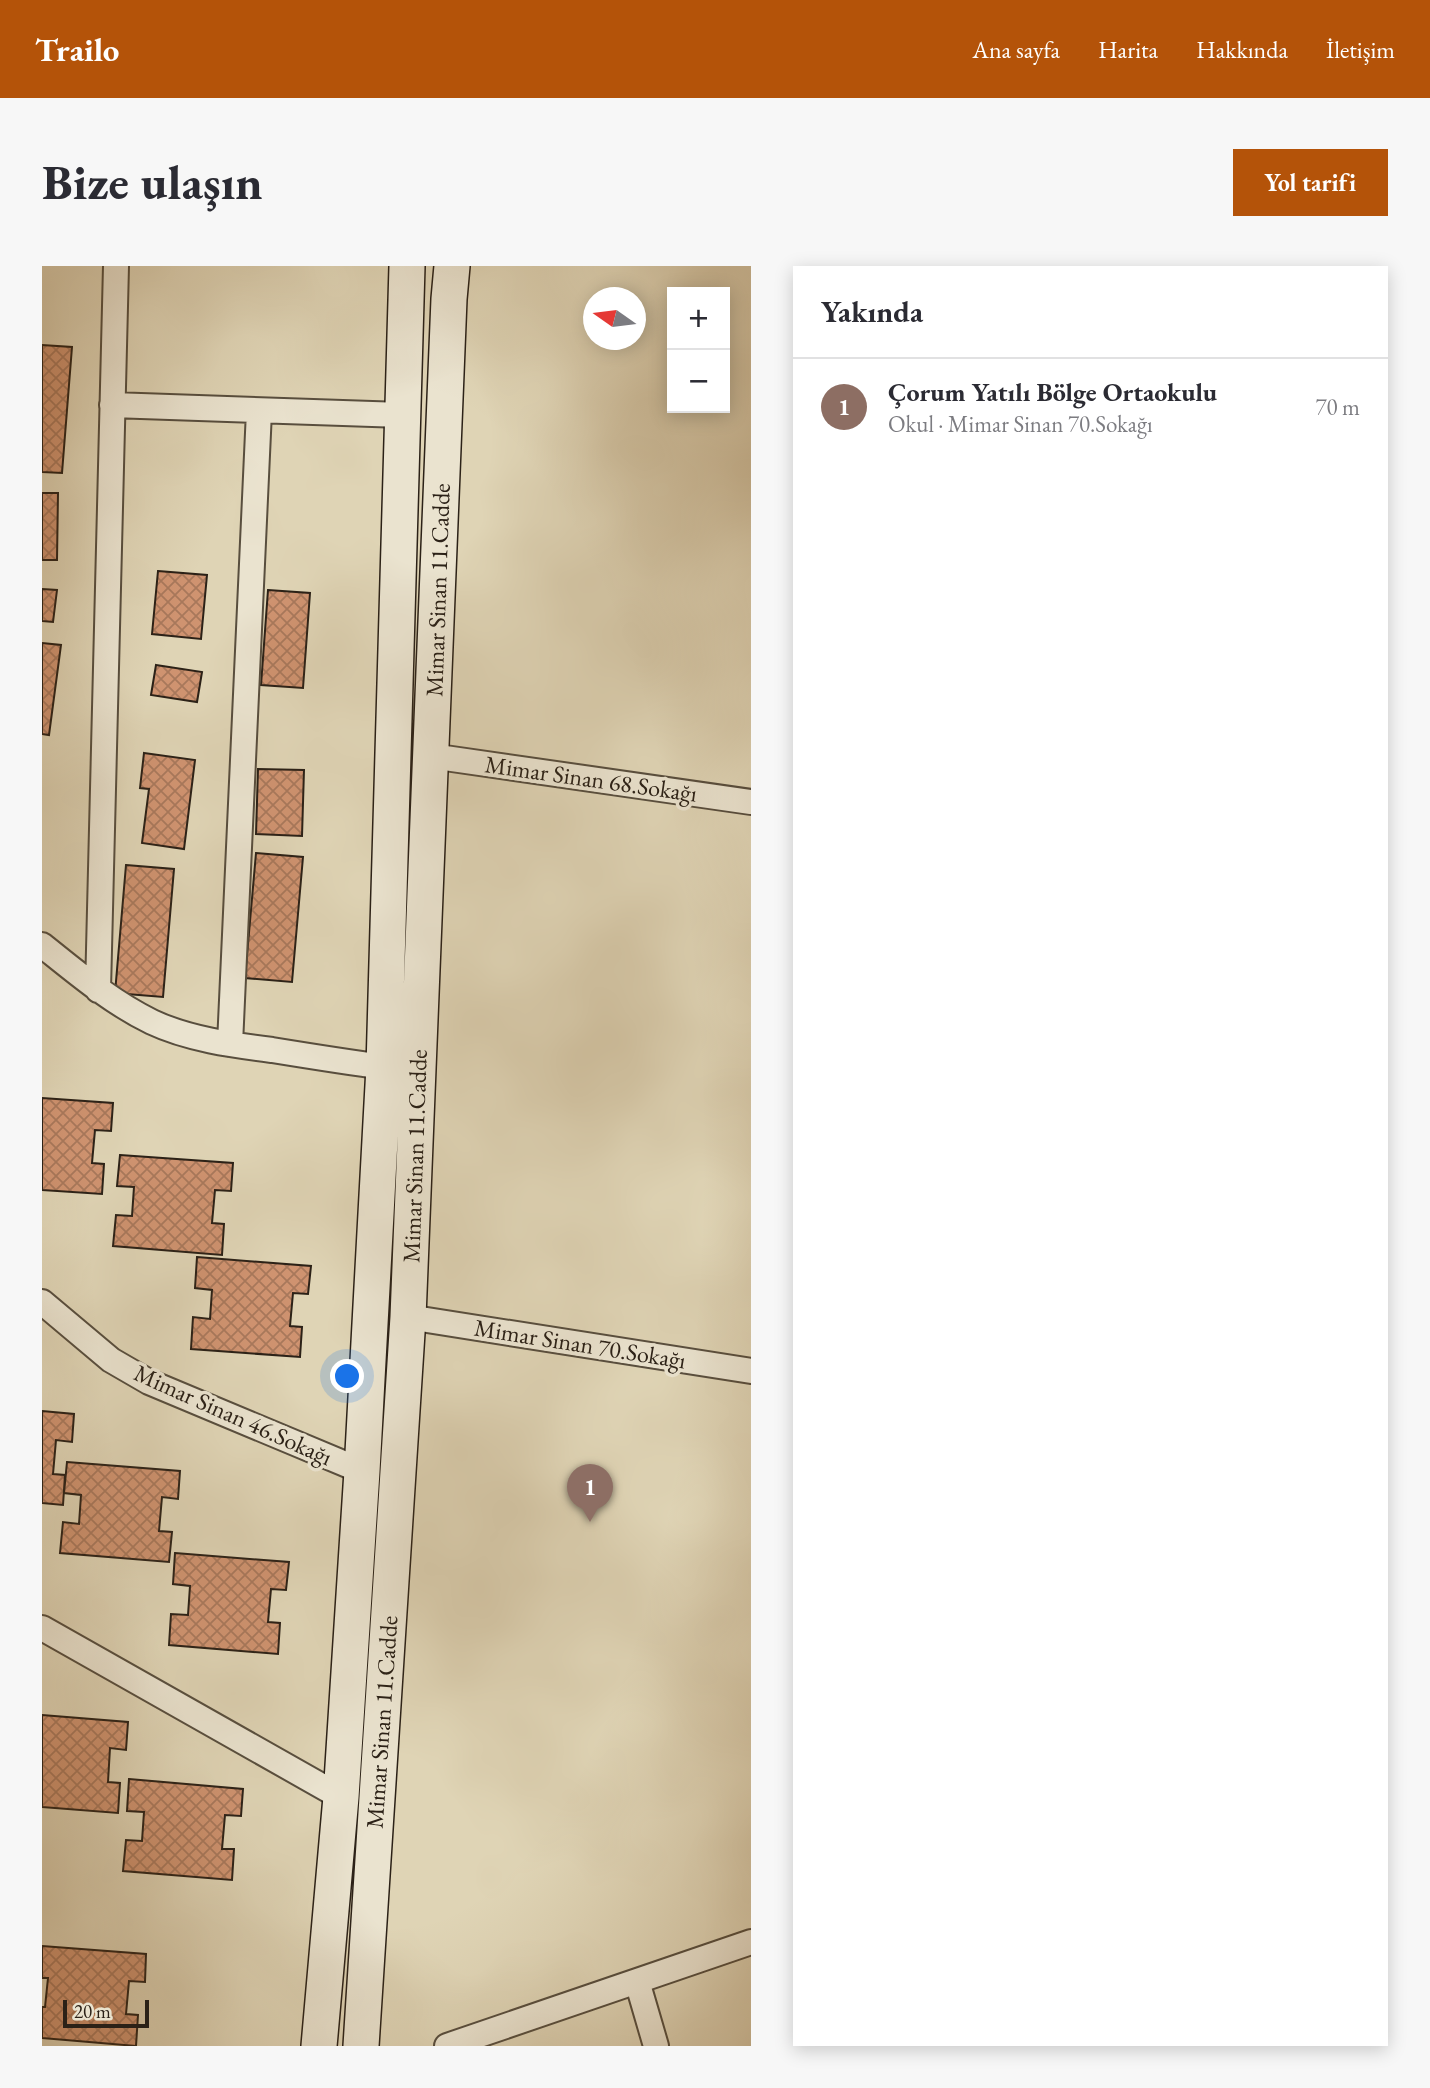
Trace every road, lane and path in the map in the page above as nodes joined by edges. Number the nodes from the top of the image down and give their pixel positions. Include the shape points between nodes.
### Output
1 (116, 266) edge
2 (407, 266) edge
3 (452, 266) edge
4 (112, 405) junction
5 (258, 411) junction
6 (402, 415) junction
7 (431, 756) junction
8 (751, 802) edge
9 (42, 944) edge
10 (98, 990) junction
11 (230, 1044) junction
12 (383, 1067) junction
13 (42, 1302) edge
14 (408, 1317) junction
15 (751, 1371) edge
16 (362, 1471) junction
17 (42, 1628) edge
18 (341, 1797) junction
19 (751, 1942) edge
20 (637, 1981) junction
21 (461, 2044) edge
22 (319, 2046) edge
23 (361, 2046) edge
24 (656, 2046) edge

1 - 4 street
2 - 6 street, Mimar Sinan 11.Cadde
3 - 7 street, Mimar Sinan 11.Cadde
4 - 5 street
4 - 10 street
5 - 6 street
5 - 11 street
6 - 12 street, Mimar Sinan 11.Cadde
7 - 8 street, Mimar Sinan 68.Sokağı
7 - 14 street, Mimar Sinan 11.Cadde
9 - 10 street
10 - 11 street via 155,1023
11 - 12 street
12 - 16 street, Mimar Sinan 11.Cadde
13 - 16 street, Mimar Sinan 46.Sokağı via 111,1360 149,1382
14 - 15 street, Mimar Sinan 70.Sokağı
14 - 23 street, Mimar Sinan 11.Cadde
16 - 18 street, Mimar Sinan 11.Cadde
17 - 18 street
18 - 22 street, Mimar Sinan 11.Cadde
19 - 20 street
20 - 21 street
20 - 24 street

